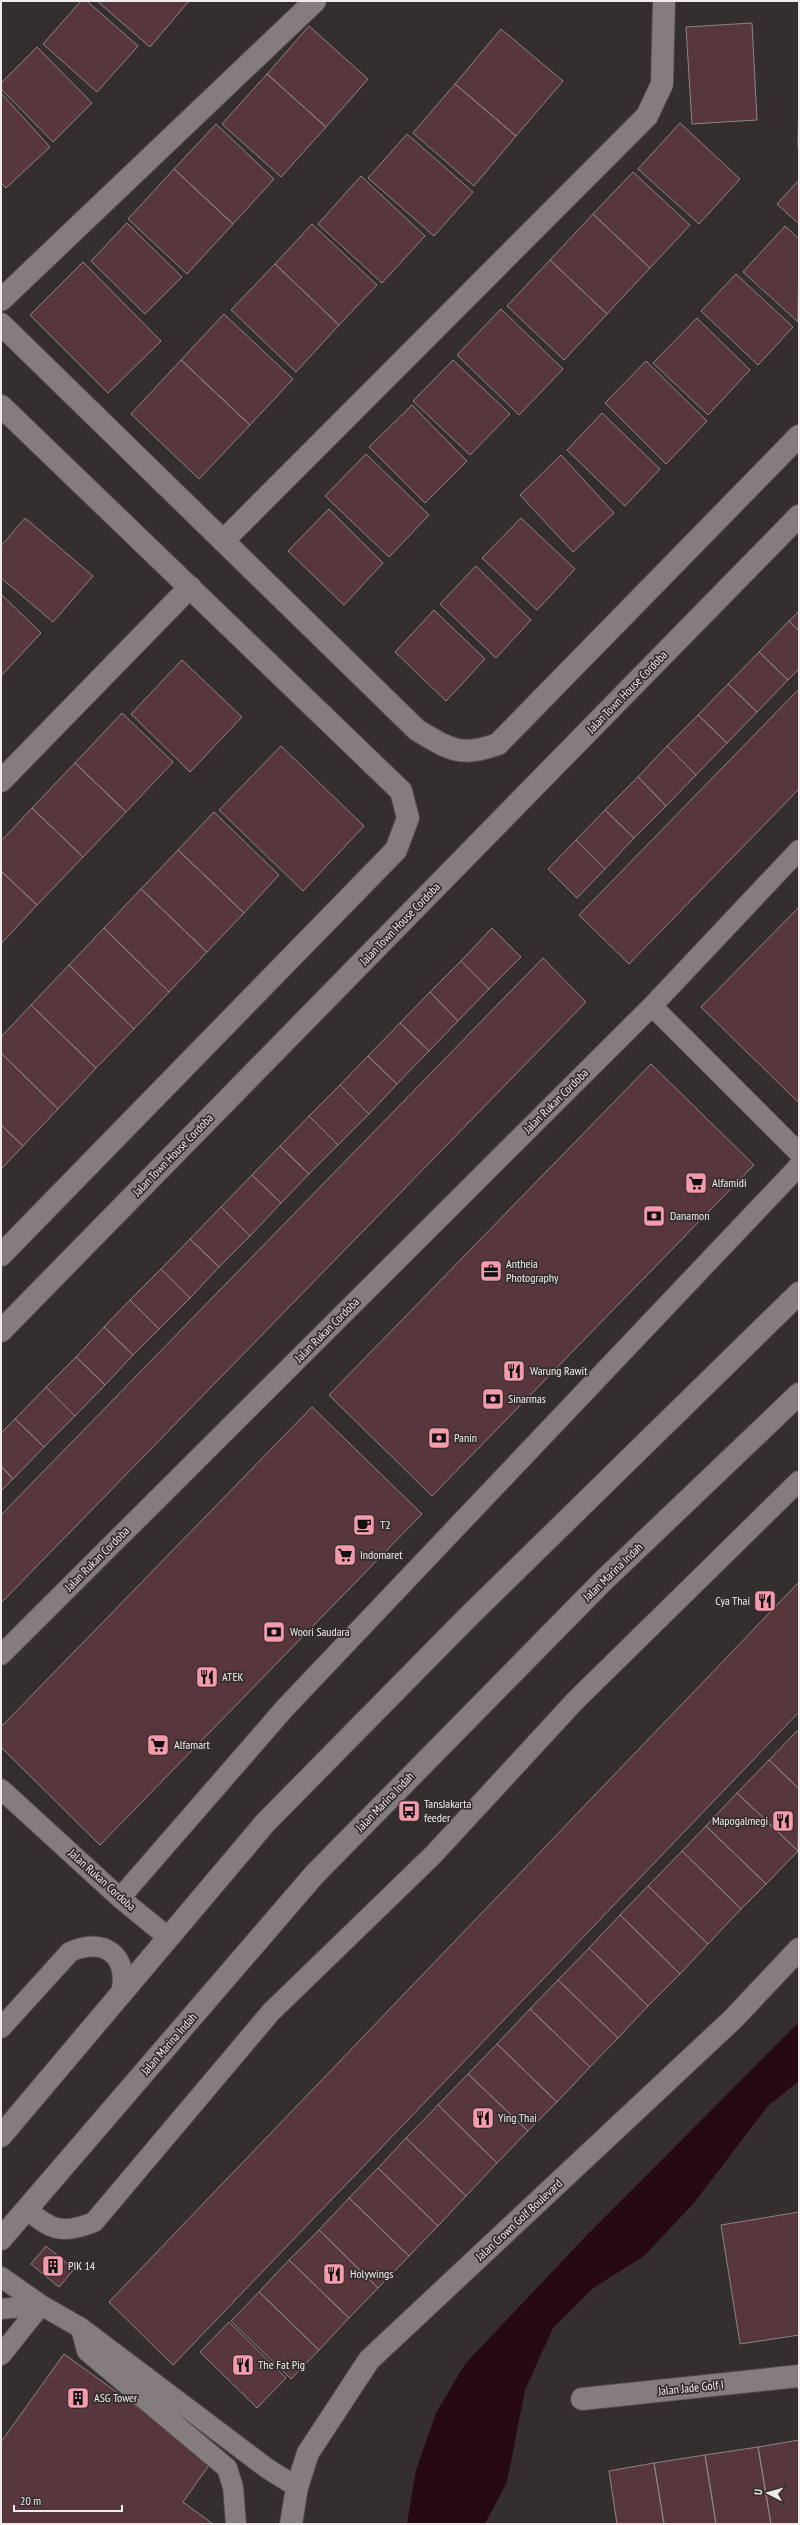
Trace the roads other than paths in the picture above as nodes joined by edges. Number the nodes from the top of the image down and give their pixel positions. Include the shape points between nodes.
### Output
1 (315, 1) edge
2 (664, 1) edge
3 (1, 300) edge
4 (1, 324) edge
5 (1, 406) edge
6 (799, 436) edge
7 (799, 516) edge
8 (223, 541) junction
9 (190, 587) junction
10 (1, 781) edge
11 (799, 850) edge
12 (652, 1006) junction
13 (799, 1153) edge
14 (799, 1166) edge
15 (1, 1255) edge
16 (799, 1294) edge
17 (1, 1331) edge
18 (799, 1394) edge
19 (799, 1481) edge
20 (1, 1655) edge
21 (1, 1788) edge
22 (120, 1898) junction
23 (169, 1938) junction
24 (799, 1949) edge
25 (121, 1993) junction
26 (1, 2028) edge
27 (1, 2136) edge
28 (27, 2210) junction
29 (1, 2239) edge
30 (1, 2277) edge
31 (41, 2305) junction
32 (1, 2309) edge
33 (81, 2328) junction
34 (1, 2355) edge
35 (799, 2376) edge
36 (582, 2399) dead end
37 (297, 2487) junction
38 (236, 2524) edge
39 (291, 2524) edge

1 - 3 street
2 - 8 street via 662,84 647,116
4 - 8 street
5 - 9 street
6 - 8 street via 498,744 477,752 447,748 417,730
7 - 17 street, Jalan Town House Cordoba
9 - 10 street
9 - 15 street via 401,791 408,818 396,850
11 - 12 lane, Jalan Rukan Cordoba
12 - 13 lane
12 - 20 lane, Jalan Rukan Cordoba
14 - 22 lane via 285,1708
16 - 23 street via 467,1618 266,1822
18 - 28 street, Jalan Marina Indah via 602,1581 314,1875
19 - 28 lane via 575,1701 433,1855 270,2012 94,2222 76,2230 48,2227
21 - 22 lane, Jalan Rukan Cordoba
22 - 23 lane, Jalan Rukan Cordoba
23 - 25 street
24 - 37 street, Jalan Crown Golf Boulevard via 733,2019 370,2360 308,2453
25 - 26 lane via 123,1970 111,1951 99,1946 82,1946 70,1952
25 - 27 street
28 - 29 street, Jalan Marina Indah
30 - 31 lane
31 - 32 lane
31 - 33 lane
31 - 34 lane
33 - 37 lane via 268,2469
33 - 38 lane via 87,2351 227,2468 233,2487
35 - 36 street, Jalan Jade Golf I
37 - 39 street, Jalan Crown Golf Boulevard

